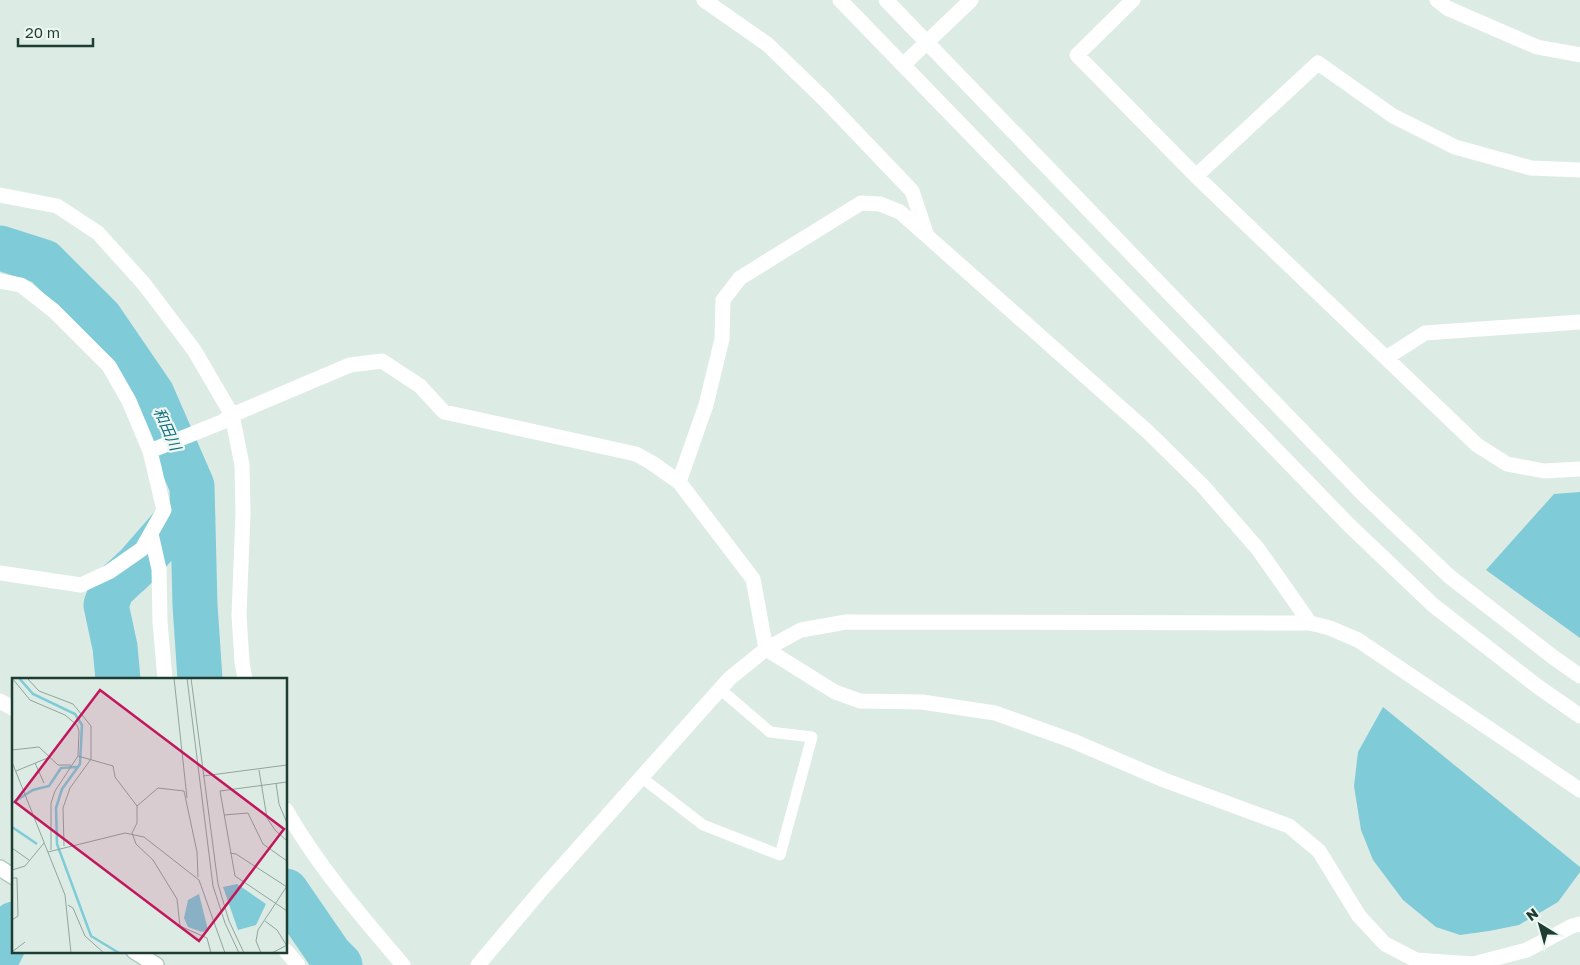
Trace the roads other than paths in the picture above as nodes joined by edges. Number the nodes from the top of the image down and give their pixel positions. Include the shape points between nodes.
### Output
1 (704, 0) edge
2 (840, 0) edge
3 (886, 0) edge
4 (971, 0) edge
5 (1133, 0) edge
6 (1437, 0) edge
7 (927, 42) junction
8 (1580, 55) edge
9 (903, 65) junction
10 (1580, 170) edge
11 (1196, 176) junction
12 (0, 195) edge
13 (928, 239) junction
14 (0, 281) edge
15 (1580, 322) edge
16 (1386, 358) junction
17 (227, 418) junction
18 (154, 449) junction
19 (1580, 468) edge
20 (679, 482) junction
21 (151, 534) junction
22 (1, 576) edge
23 (1310, 623) junction
24 (766, 650) junction
25 (1580, 676) edge
26 (165, 678) edge
27 (245, 678) edge
28 (720, 689) junction
29 (0, 700) edge
30 (12, 707) edge
31 (1580, 716) edge
32 (642, 777) junction
33 (1580, 790) edge
34 (288, 814) edge
35 (0, 868) edge
36 (12, 876) edge
37 (1580, 924) edge
38 (136, 952) edge
39 (287, 952) edge
40 (156, 965) edge
41 (298, 965) edge
42 (403, 965) edge
43 (478, 965) edge

1 - 13 street via 767,44 912,191
2 - 9 street
3 - 7 street
4 - 7 street
5 - 11 street via 1077,55
6 - 8 street via 1447,8 1537,47
7 - 9 street
7 - 25 street via 1365,496 1449,576
9 - 31 street via 1348,525 1433,605
10 - 11 street via 1531,168 1455,147 1393,116 1318,63
11 - 16 street
12 - 17 street via 57,206 98,233 144,284 194,350
13 - 20 street via 900,212 880,204 861,203 740,278 723,300 722,339 706,405
13 - 23 street via 1146,431 1202,485 1258,548
14 - 18 street via 21,285 28,290 54,311 108,366
15 - 16 street via 1425,333
16 - 19 street via 1478,445 1507,464 1544,471
17 - 18 street
17 - 20 street via 350,365 382,361 420,386 444,412 636,454
17 - 27 street via 242,465 239,615
18 - 21 street via 164,510
20 - 24 street via 753,579
21 - 22 street via 142,549 109,572 80,585
21 - 26 street via 159,569
23 - 24 street via 846,622 801,630
23 - 33 street via 1358,640
24 - 28 street
24 - 37 street via 834,692 860,701 922,702 995,713 1289,826 1319,851 1359,916 1386,944 1416,960 1473,964 1527,950
28 - 32 street
28 - 32 lane via 770,732 812,737 780,855 703,824
29 - 30 street
32 - 43 street
34 - 42 street via 300,835
35 - 36 street
38 - 40 street
39 - 41 street

